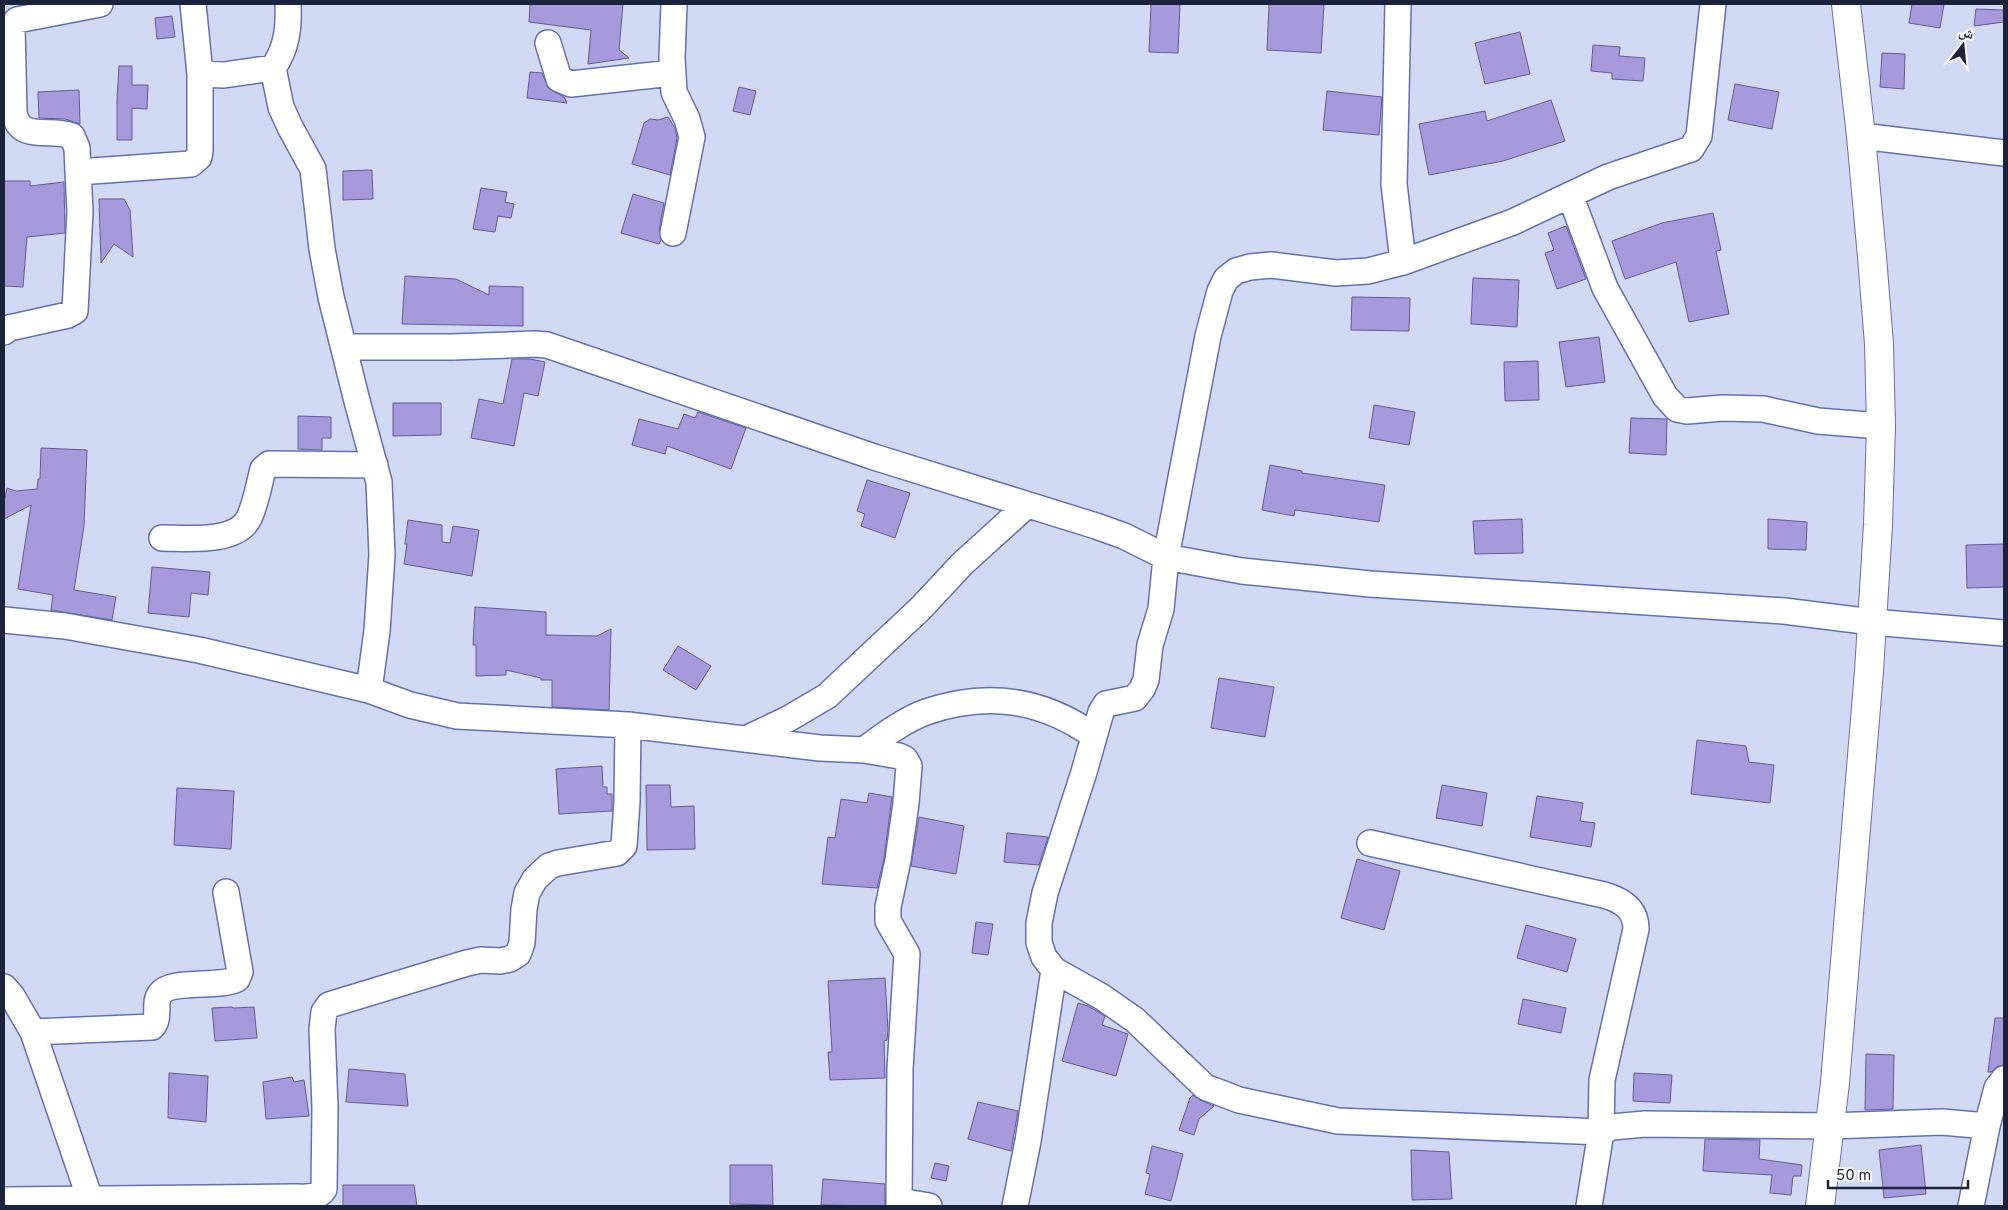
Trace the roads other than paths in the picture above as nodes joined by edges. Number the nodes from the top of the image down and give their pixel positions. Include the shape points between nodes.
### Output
1 (100, 4) edge
2 (193, 4) edge
3 (288, 4) edge
4 (674, 4) edge
5 (1398, 4) edge
6 (1713, 4) edge
7 (1846, 4) edge
8 (548, 43) dead end
9 (274, 68) junction
10 (672, 73) junction
11 (200, 74) junction
12 (1861, 136) junction
13 (2004, 154) edge
14 (78, 172) junction
15 (1570, 195) junction
16 (672, 233) dead end
17 (1403, 262) junction
18 (4, 332) edge
19 (344, 346) junction
20 (1882, 426) junction
21 (376, 465) junction
22 (1027, 504) junction
23 (162, 538) dead end
24 (1166, 557) junction
25 (4, 620) edge
26 (1872, 622) junction
27 (2004, 633) edge
28 (369, 690) junction
29 (628, 725) junction
30 (1094, 736) junction
31 (748, 738) junction
32 (864, 750) junction
33 (1370, 843) dead end
34 (226, 892) dead end
35 (1054, 970) junction
36 (4, 987) edge
37 (33, 1032) junction
38 (2004, 1079) edge
39 (1830, 1126) junction
40 (1988, 1126) junction
41 (1601, 1132) junction
42 (1993, 1157) edge
43 (90, 1199) junction
44 (4, 1200) edge
45 (899, 1204) edge
46 (929, 1206) edge
47 (1015, 1206) edge
48 (1589, 1206) edge
49 (1820, 1206) edge
50 (1971, 1206) edge

1 - 14 street via 17,20 12,26 16,123 30,132 72,136 77,148
2 - 11 street
3 - 9 street via 286,46
4 - 10 street
5 - 17 street via 1394,184
6 - 15 street via 1702,117 1695,145 1608,177
7 - 12 main road
8 - 10 street via 559,79 571,84
9 - 11 street via 224,75
9 - 19 street via 281,107 313,168 322,249
10 - 16 street via 676,98 692,137
11 - 14 street via 200,150 196,161 191,164
12 - 13 street
12 - 20 main road via 1879,344
14 - 18 street via 80,210 75,311
15 - 17 street via 1513,222
15 - 20 street via 1605,288 1665,396 1678,409 1763,409 1818,421
17 - 24 street via 1368,271 1344,272 1271,265 1250,267 1226,279 1208,336
19 - 21 street
19 - 22 street via 547,345 856,451
20 - 26 main road
21 - 23 street via 269,464 263,469 249,518 239,528 217,537
21 - 28 street via 382,555
22 - 24 street via 1124,536
22 - 31 street via 827,696
24 - 26 street via 1242,571 1370,584 1784,611
24 - 30 street via 1161,609 1150,645 1146,680 1135,698 1106,704
25 - 28 street via 64,626 191,649
26 - 27 street
26 - 39 main road
28 - 29 street via 410,705 458,716
29 - 31 street
29 - 43 street via 624,846 617,853 549,866 535,879 527,893 518,954 510,959 481,960 428,974 329,1005 324,1012 326,1144 322,1193 294,1197
30 - 32 street via 1058,715 1018,702 994,700 925,712 891,730
30 - 35 street via 1045,893 1039,923 1039,943
31 - 32 street via 820,748
32 - 45 street via 899,756 909,766 899,851 888,907 888,921 907,954 900,1078
33 - 41 street via 1604,895 1619,899 1630,910 1636,919 1636,929 1602,1080
34 - 37 street via 240,972 237,979 166,989 158,999 157,1020 152,1027
35 - 41 street via 1102,996 1135,1020 1205,1086 1239,1100 1338,1121
35 - 47 street
36 - 37 street
37 - 43 street
38 - 40 street via 1997,1088
39 - 40 street via 1942,1122
39 - 41 street via 1622,1125
39 - 49 main road
40 - 42 street
41 - 48 street
42 - 50 street
43 - 44 street
45 - 46 street

